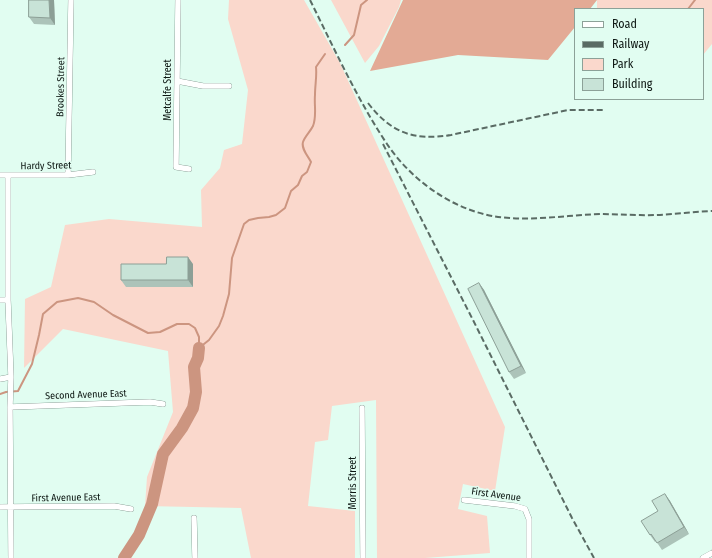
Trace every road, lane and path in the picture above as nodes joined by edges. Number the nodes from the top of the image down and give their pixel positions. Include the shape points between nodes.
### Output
1 (71, 0) edge
2 (178, 0) edge
3 (177, 81) junction
4 (230, 86) dead end
5 (189, 169) dead end
6 (93, 172) dead end
7 (0, 175) edge
8 (8, 175) junction
9 (68, 175) junction
10 (0, 300) edge
11 (8, 300) junction
12 (11, 377) junction
13 (0, 379) edge
14 (163, 404) dead end
15 (10, 405) junction
16 (362, 408) dead end
17 (464, 500) dead end
18 (0, 507) edge
19 (11, 507) junction
20 (131, 509) dead end
21 (194, 518) dead end
22 (712, 553) edge
23 (11, 558) edge
24 (195, 558) edge
25 (363, 558) edge
26 (529, 558) edge
27 (703, 558) edge

1 - 9 street, Brookes Street
2 - 3 street, Metcalfe Street
3 - 4 street via 203,86
3 - 5 street, Metcalfe Street via 176,167
6 - 9 street, Hardy Street
7 - 8 street, Hardy Street
8 - 9 street, Hardy Street
8 - 11 street
10 - 11 street
11 - 12 street
12 - 13 street
12 - 15 street
14 - 15 street, Second Avenue East via 150,402
15 - 19 street
16 - 25 street, Morris Street
17 - 26 street, First Avenue via 525,509 529,518
18 - 19 street, First Avenue East
19 - 20 street, First Avenue East via 114,506
19 - 23 street
21 - 24 street
22 - 27 street

